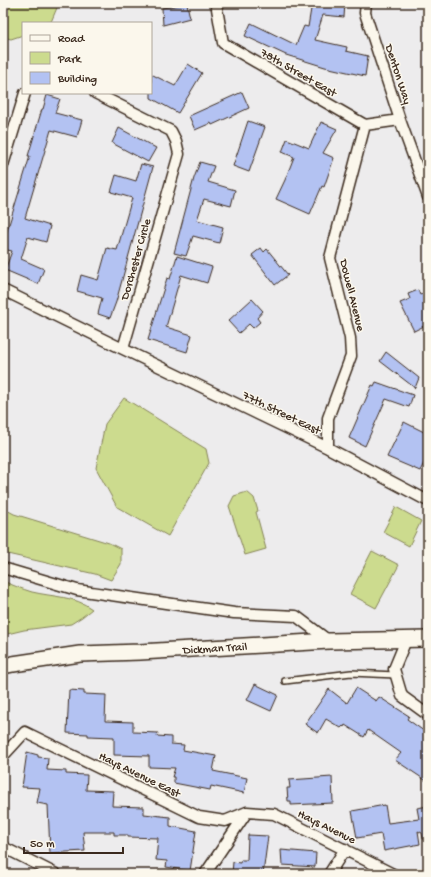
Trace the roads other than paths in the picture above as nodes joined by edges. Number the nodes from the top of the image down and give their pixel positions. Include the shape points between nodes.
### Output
1 (216, 3) edge
2 (366, 3) edge
3 (25, 94) edge
4 (97, 94) edge
5 (400, 120) junction
6 (365, 125) junction
7 (3, 165) edge
8 (428, 197) edge
9 (3, 290) edge
10 (123, 349) junction
11 (328, 448) junction
12 (428, 501) edge
13 (3, 568) edge
14 (428, 639) edge
15 (406, 640) junction
16 (329, 641) junction
17 (3, 666) edge
18 (396, 675) junction
19 (285, 681) dead end
20 (428, 715) edge
21 (3, 756) edge
22 (247, 812) junction
23 (3, 847) edge
24 (345, 849) junction
25 (56, 874) edge
26 (205, 874) edge
27 (329, 874) edge
28 (393, 874) edge

1 - 6 street, 78th Street East via 223,43
2 - 5 street, Denton Way via 365,12
3 - 7 street
4 - 10 street, Dorchester Circle via 171,131 179,154
5 - 6 street
5 - 8 street, Denton Way
6 - 11 street, Dowell Avenue via 330,258 350,338 351,356 328,418
9 - 10 street
10 - 11 street, 77th Street East
11 - 12 street, 77th Street East
13 - 16 street via 77,590 234,613 296,616
14 - 15 street, Dickman Trail
15 - 16 street, Dickman Trail
15 - 18 street via 394,670
16 - 17 street, Dickman Trail via 80,654
18 - 19 lane via 351,673
18 - 20 street via 402,696
21 - 22 street, Hays Avenue East via 25,732 199,817 224,821
22 - 24 street, Hays Avenue via 274,814
22 - 26 street
23 - 25 street
24 - 27 street
24 - 28 street, Hays Avenue

